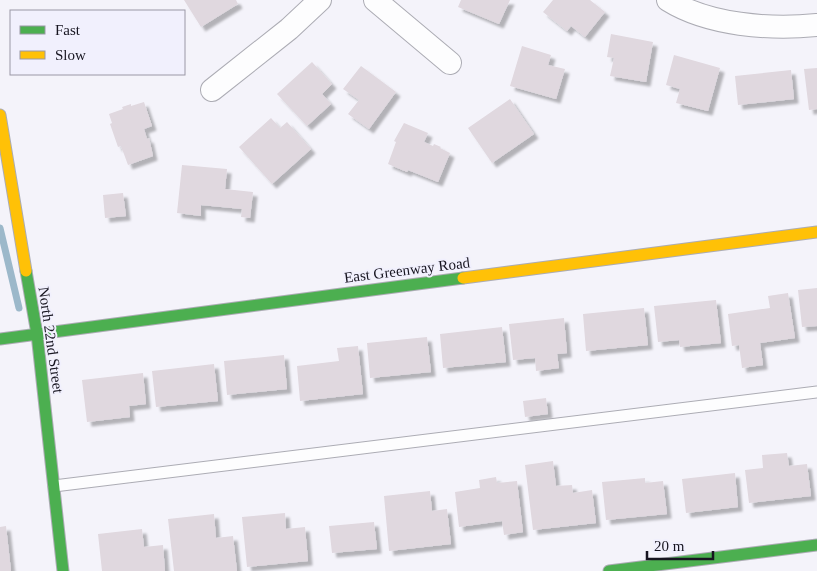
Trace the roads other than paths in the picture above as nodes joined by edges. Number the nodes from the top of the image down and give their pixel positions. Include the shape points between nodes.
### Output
1 (320, 0) edge
2 (375, 0) edge
3 (668, 0) edge
4 (817, 25) edge
5 (450, 63) dead end
6 (212, 90) dead end
7 (0, 115) edge
8 (5, 167) edge
9 (817, 232) edge
10 (37, 334) junction
11 (0, 339) edge
12 (817, 392) edge
13 (54, 486) junction
14 (817, 545) edge
15 (63, 571) edge
16 (609, 571) edge

1 - 6 street
2 - 5 street
3 - 4 street via 683,9 746,25
7 - 8 street, North 22nd Street
8 - 10 street, North 22nd Street
9 - 10 street, East Greenway Road
10 - 11 street, East Greenway Road
10 - 13 street, North 22nd Street
12 - 13 lane
13 - 15 street, North 22nd Street
14 - 16 street

